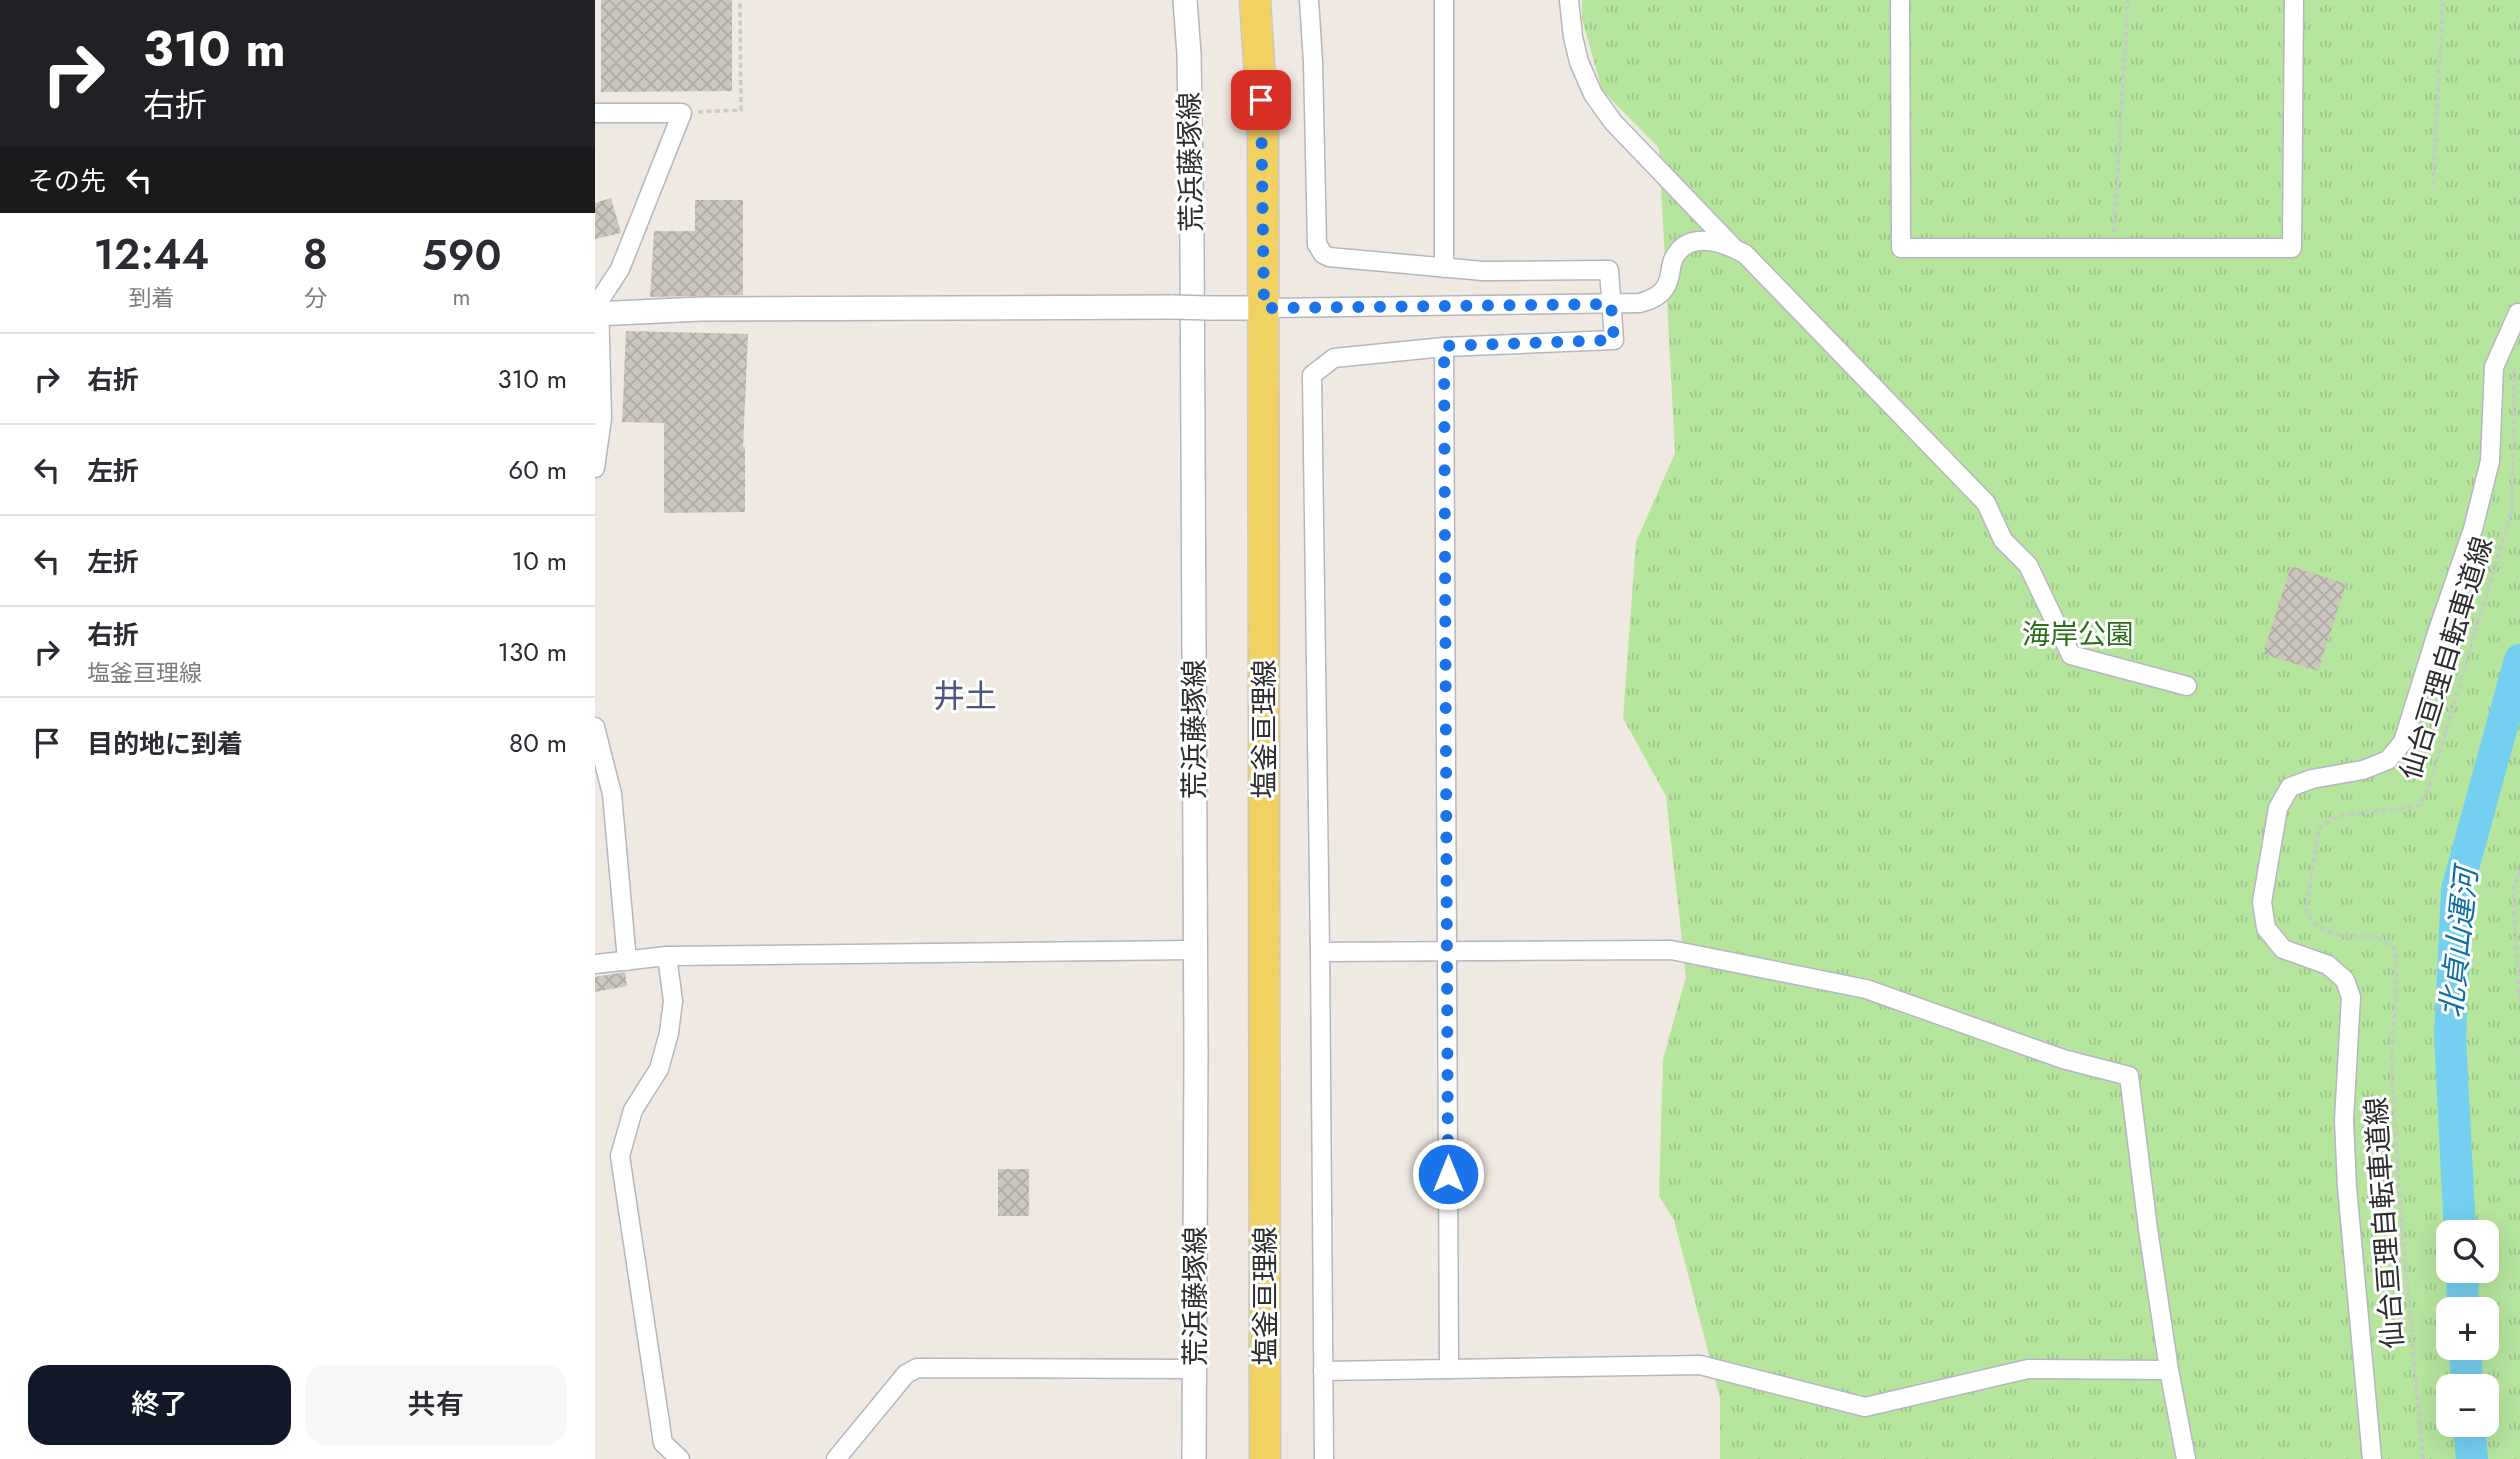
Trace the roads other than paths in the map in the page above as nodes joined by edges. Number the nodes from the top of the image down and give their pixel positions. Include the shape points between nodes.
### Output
1 (1185, 0) edge
2 (1255, 0) edge
3 (1309, 0) edge
4 (1444, 0) edge
5 (1569, 0) edge
6 (1900, 0) edge
7 (2294, 0) edge
8 (595, 113) edge
9 (1734, 248) junction
10 (1444, 268) junction
11 (1611, 304) junction
12 (1264, 308) junction
13 (2518, 313) dead end
14 (597, 314) edge
15 (1444, 346) junction
16 (595, 468) edge
17 (2187, 686) dead end
18 (595, 727) edge
19 (1195, 950) junction
20 (1447, 951) junction
21 (1320, 952) junction
22 (667, 956) junction
23 (628, 961) junction
24 (595, 964) edge
25 (1194, 1369) junction
26 (1449, 1369) junction
27 (2169, 1370) junction
28 (1323, 1371) junction
29 (680, 1459) edge
30 (836, 1459) edge
31 (1194, 1459) edge
32 (1265, 1459) edge
33 (1324, 1459) edge
34 (2186, 1459) edge
35 (2372, 1459) edge

1 - 19 street, 荒浜藤塚線 via 1192,258
2 - 12 main road, 塩釜亘理線 via 1263,126
3 - 10 street via 1318,249 1329,257
4 - 10 street
5 - 9 street via 1579,62 1593,94 1613,122
6 - 7 street via 1901,248 2292,248
8 - 14 street via 682,113 620,269 599,301
9 - 11 street via 1709,240 1693,243 1680,249 1666,288 1655,298
9 - 17 street via 1745,254 1986,503 2003,540 2028,565 2071,655
10 - 11 street via 1609,270
11 - 12 street
11 - 15 street via 1614,340
12 - 14 street, bridge via 743,308
12 - 32 main road, 塩釜亘理線
13 - 35 street via 2494,367 2490,461 2473,529 2403,741 2388,760 2290,787 2278,808 2262,902 2266,928 2283,949 2328,965 2345,980 2351,997 2344,1120 2347,1187
14 - 16 street via 602,418
15 - 20 street
15 - 21 street via 1334,358 1313,375
18 - 23 street via 612,794
19 - 22 street
19 - 25 street, 荒浜藤塚線
20 - 21 street
20 - 26 street
20 - 27 street via 1671,950 1866,989 2063,1059 2129,1076
21 - 28 street
22 - 23 street
22 - 29 street via 673,1001 669,1033 659,1069 633,1110 620,1156 663,1443
23 - 24 street
25 - 30 street via 917,1368 906,1374
25 - 31 street, 荒浜藤塚線
26 - 27 street via 1700,1365 1865,1406 2028,1369
26 - 28 street
27 - 34 street
28 - 33 street

